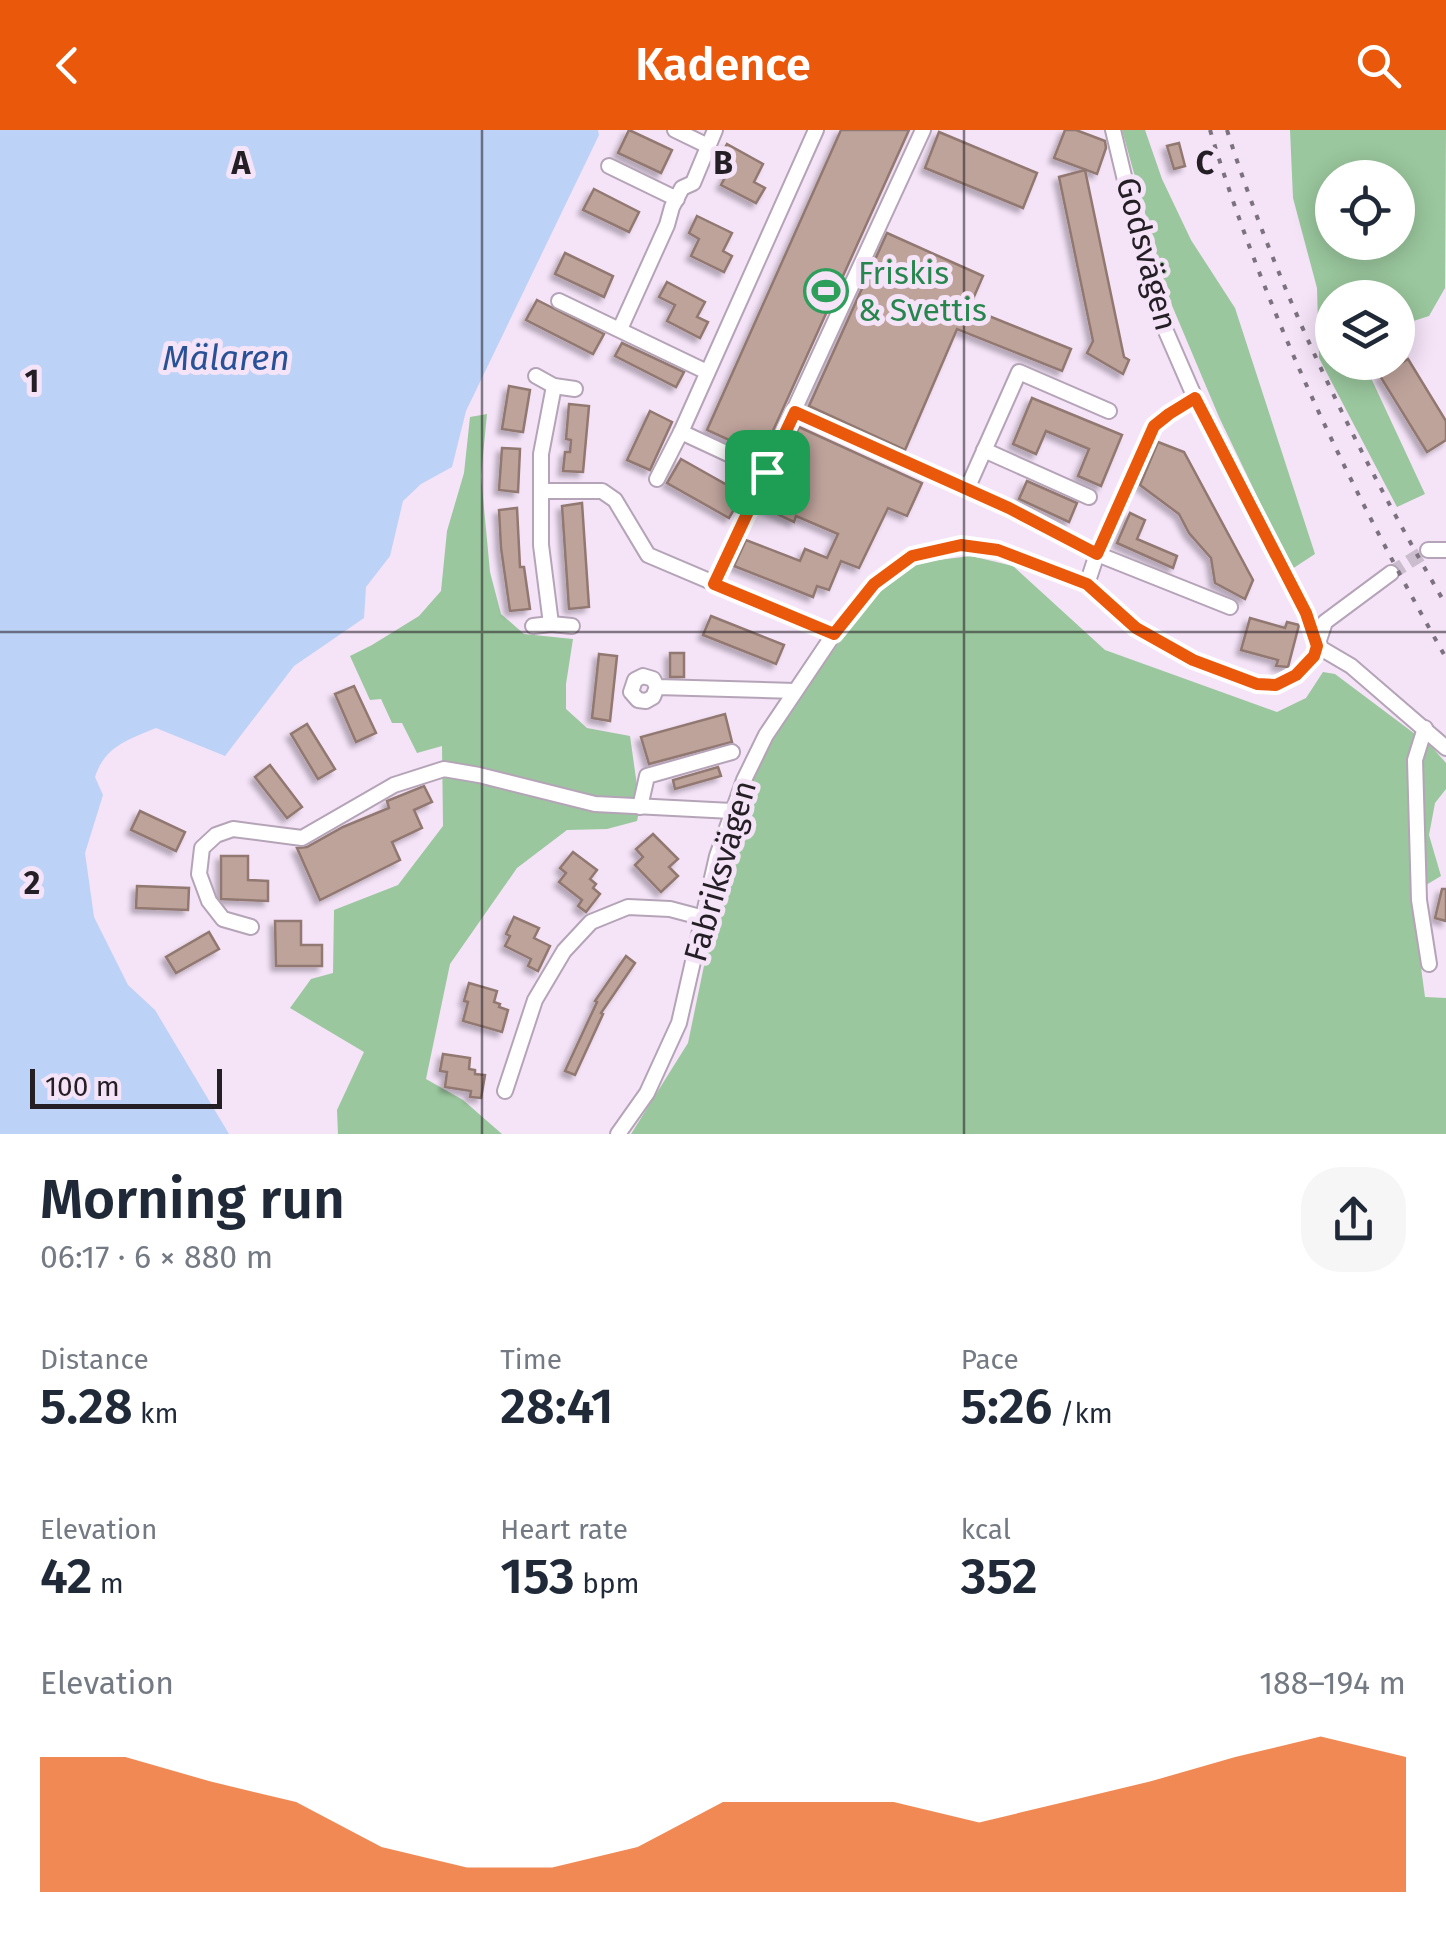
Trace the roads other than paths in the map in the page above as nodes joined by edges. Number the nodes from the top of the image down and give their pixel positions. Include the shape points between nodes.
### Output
1 (675, 130) edge
2 (714, 130) edge
3 (816, 130) edge
4 (923, 130) edge
5 (1114, 130) edge
6 (708, 146) junction
7 (609, 166) dead end
8 (676, 199) junction
9 (558, 301) dead end
10 (620, 329) junction
11 (707, 372) junction
12 (536, 376) dead end
13 (554, 386) junction
14 (575, 389) dead end
15 (1195, 398) junction
16 (1109, 410) dead end
17 (795, 412) junction
18 (681, 432) junction
19 (984, 450) junction
20 (767, 472) junction
21 (657, 479) dead end
22 (967, 489) junction
23 (541, 490) junction
24 (1089, 497) dead end
25 (1428, 550) tunnel mouth
26 (1446, 550) edge
27 (1097, 554) junction
28 (1390, 574) tunnel mouth
29 (714, 584) junction
30 (1087, 584) junction
31 (1230, 607) dead end
32 (551, 624) junction
33 (534, 626) dead end
34 (572, 626) dead end
35 (834, 634) junction
36 (1317, 646) junction
37 (657, 687) dead end
38 (795, 691) junction
39 (1425, 728) junction
40 (1446, 748) edge
41 (732, 752) dead end
42 (640, 807) junction
43 (732, 811) junction
44 (704, 918) junction
45 (251, 926) dead end
46 (1429, 964) dead end
47 (506, 1091) dead end
48 (618, 1134) edge

1 - 6 street
2 - 6 street
3 - 11 street
4 - 17 street
5 - 15 street, Godsvägen via 1155,306
6 - 8 street via 693,183
7 - 8 street
8 - 10 street
9 - 10 street
10 - 11 street
11 - 18 street
12 - 13 street
13 - 14 street
13 - 23 street
15 - 27 street via 1154,426
15 - 36 street, Godsvägen
16 - 19 street via 1019,372
17 - 20 street
17 - 22 street
18 - 20 street
18 - 21 street
19 - 22 street
19 - 24 street
20 - 29 street
22 - 27 street
23 - 29 street via 602,491 615,500 648,555
23 - 32 street
25 - 26 street
27 - 30 street
27 - 31 street
28 - 36 street, Fabriksvägen via 1324,622
29 - 35 street
30 - 35 street, Fabriksvägen via 998,550 961,545 912,556 874,584
30 - 36 street, Fabriksvägen via 1136,628 1193,660 1257,684 1276,685 1296,675
32 - 33 street
32 - 34 street
35 - 38 street, Fabriksvägen
36 - 39 street
37 - 38 street
38 - 43 street, Fabriksvägen via 766,735
39 - 40 street
39 - 46 street via 1415,760 1419,900
41 - 42 street via 646,776
42 - 43 street
42 - 45 street via 595,804 444,769 394,785 302,838 233,829 202,848 199,874 223,919
43 - 44 street, Fabriksvägen
44 - 47 street via 628,907 591,922 564,951 535,1000
44 - 48 street, Fabriksvägen via 679,1023 647,1093

